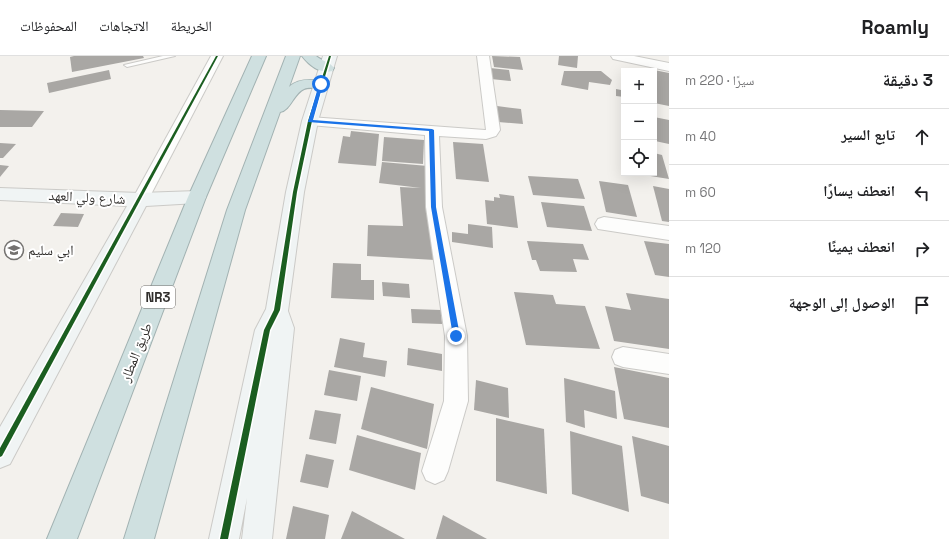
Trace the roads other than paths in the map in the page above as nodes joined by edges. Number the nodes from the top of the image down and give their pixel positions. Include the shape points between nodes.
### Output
1 (172, 56) edge
2 (217, 56) edge
3 (259, 56) edge
4 (293, 56) edge
5 (309, 56) edge
6 (483, 56) edge
7 (616, 56) edge
8 (328, 62) edge
9 (127, 65) dead end
10 (669, 67) edge
11 (321, 84) junction
12 (310, 121) junction
13 (267, 125) junction
14 (432, 130) junction
15 (0, 194) edge
16 (197, 198) junction
17 (140, 200) junction
18 (604, 224) dead end
19 (669, 233) edge
20 (277, 310) junction
21 (623, 357) dead end
22 (669, 364) edge
23 (0, 454) edge
24 (435, 471) dead end
25 (62, 539) edge
26 (139, 539) edge
27 (224, 539) edge
28 (257, 539) edge

1 - 9 lane
2 - 17 street
3 - 16 highway, طريق المطار / NR3
4 - 13 highway
5 - 8 highway via 316,63
6 - 14 street via 493,130 491,133 486,135
7 - 10 street
8 - 11 street
11 - 12 street
11 - 13 highway via 307,84 294,88
12 - 14 street
12 - 20 street via 295,192
13 - 26 highway via 236,210
14 - 24 street via 434,207 456,336 456,402
15 - 17 street, شارع ولي العهد
16 - 17 street, شارع ولي العهد
16 - 25 highway, طريق المطار / NR3
17 - 23 street
18 - 19 street
20 - 27 street via 268,330
20 - 28 street via 282,328
21 - 22 street

